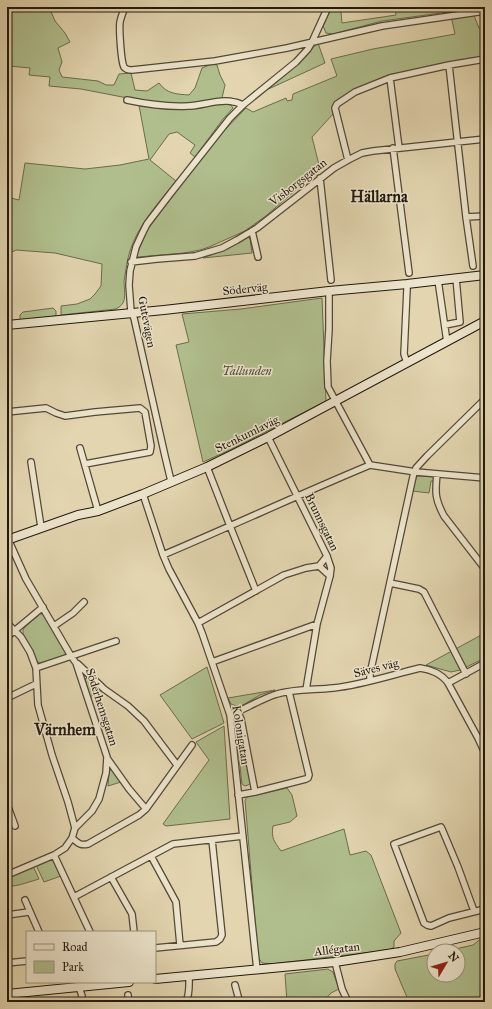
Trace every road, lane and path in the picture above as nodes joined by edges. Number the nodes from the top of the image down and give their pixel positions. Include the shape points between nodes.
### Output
1 (12, 7) edge
2 (125, 7) edge
3 (328, 7) edge
4 (7, 10) edge
5 (482, 11) edge
6 (312, 42) junction
7 (485, 59) edge
8 (449, 65) junction
9 (390, 78) junction
10 (127, 100) dead end
11 (243, 105) junction
12 (485, 138) edge
13 (458, 142) junction
14 (396, 148) junction
15 (348, 160) junction
16 (320, 178) junction
17 (485, 216) edge
18 (466, 217) junction
19 (252, 231) junction
20 (258, 257) dead end
21 (132, 262) junction
22 (473, 266) dead end
23 (409, 273) dead end
24 (485, 275) edge
25 (456, 278) junction
26 (331, 280) dead end
27 (438, 280) junction
28 (406, 284) junction
29 (329, 291) junction
30 (131, 312) junction
31 (485, 321) edge
32 (7, 325) edge
33 (445, 325) junction
34 (447, 342) junction
35 (407, 363) junction
36 (485, 399) edge
37 (335, 401) junction
38 (7, 412) edge
39 (268, 438) junction
40 (80, 448) dead end
41 (31, 462) dead end
42 (86, 464) junction
43 (370, 465) junction
44 (207, 467) junction
45 (415, 472) junction
46 (437, 474) junction
47 (485, 478) edge
48 (171, 481) junction
49 (143, 494) junction
50 (298, 497) junction
51 (98, 511) junction
52 (230, 526) junction
53 (41, 527) junction
54 (7, 539) edge
55 (163, 555) junction
56 (327, 556) junction
57 (319, 566) junction
58 (485, 569) edge
59 (330, 576) junction
60 (390, 583) junction
61 (256, 591) junction
62 (84, 602) dead end
63 (43, 607) junction
64 (7, 623) edge
65 (198, 623) junction
66 (317, 624) junction
67 (54, 626) junction
68 (14, 631) junction
69 (7, 637) edge
70 (116, 641) dead end
71 (71, 656) junction
72 (212, 662) junction
73 (76, 663) junction
74 (485, 663) edge
75 (36, 668) junction
76 (466, 674) junction
77 (370, 681) junction
78 (448, 683) junction
79 (36, 684) junction
80 (306, 690) junction
81 (289, 692) junction
82 (7, 698) edge
83 (238, 712) junction
84 (230, 716) junction
85 (485, 734) edge
86 (478, 738) junction
87 (192, 745) dead end
88 (485, 753) edge
89 (107, 757) junction
90 (177, 765) junction
91 (255, 792) junction
92 (238, 794) junction
93 (485, 796) edge
94 (485, 800) edge
95 (7, 804) edge
96 (146, 809) junction
97 (15, 826) dead end
98 (75, 828) junction
99 (243, 836) junction
100 (72, 838) junction
101 (212, 840) junction
102 (54, 854) junction
103 (151, 856) junction
104 (7, 875) edge
105 (111, 877) junction
106 (74, 897) junction
107 (25, 900) dead end
108 (485, 909) edge
109 (474, 911) junction
110 (29, 912) junction
111 (7, 915) edge
112 (38, 931) edge
113 (90, 931) edge
114 (134, 931) edge
115 (485, 932) edge
116 (180, 945) junction
117 (156, 948) edge
118 (26, 960) edge
119 (336, 962) junction
120 (7, 963) edge
121 (257, 970) junction
122 (190, 976) junction
123 (156, 979) edge
124 (119, 983) edge
125 (235, 985) dead end
126 (79, 987) junction
127 (7, 994) edge
128 (128, 995) dead end
129 (80, 1002) edge
130 (130, 1002) edge
131 (186, 1002) edge
132 (239, 1002) edge
133 (348, 1002) edge

1 - 4 street
2 - 6 street via 120,28 123,65 128,70 204,63
3 - 6 street
5 - 6 street via 382,26
6 - 11 street, Gutevägen via 302,57
7 - 8 street
8 - 9 street
8 - 13 street
9 - 14 street
9 - 15 street via 355,92 337,104 335,108
10 - 11 street via 186,106 224,101
11 - 21 street, Gutevägen via 147,224 136,246
12 - 13 street, Visborgsgatan
13 - 14 street, Visborgsgatan
13 - 18 street
14 - 15 street, Visborgsgatan via 362,153
14 - 23 street
15 - 16 street, Visborgsgatan
16 - 19 street, Visborgsgatan
16 - 26 street
17 - 18 street
18 - 22 street
19 - 20 street
19 - 21 street, Visborgsgatan via 222,248 194,256
21 - 30 street, Gutevägen via 129,284
24 - 25 street, Söderväg
25 - 27 street, Söderväg
25 - 33 street via 460,322
27 - 28 street, Söderväg
27 - 33 street
28 - 29 street, Söderväg
28 - 35 street via 404,354
29 - 30 street, Söderväg
29 - 37 street via 328,387
30 - 32 street, Söderväg
30 - 48 street, Gutevägen
31 - 34 street, Stenkumlaväg
33 - 34 street
34 - 35 street, Stenkumlaväg
35 - 37 street, Stenkumlaväg
36 - 45 street via 426,456
37 - 39 street, Stenkumlaväg
37 - 43 street
38 - 42 street via 46,408 65,416 140,408 145,412 150,452
39 - 44 street, Stenkumlaväg
39 - 50 street, Brunnsgatan
40 - 42 street
41 - 53 street
42 - 51 street
43 - 45 street
43 - 50 street
44 - 48 street, Stenkumlaväg
44 - 52 street
45 - 46 street
45 - 60 street
46 - 47 street
46 - 58 street via 436,496 440,509
48 - 49 street, Stenkumlaväg
49 - 51 street, Stenkumlaväg
49 - 55 street, Kolonigatan
50 - 52 street
50 - 56 street, Brunnsgatan
51 - 53 street, Stenkumlaväg
52 - 55 street
52 - 61 street
53 - 54 street, Stenkumlaväg
54 - 63 street, Söderhemsgatan
55 - 65 street, Kolonigatan
56 - 57 street
56 - 59 street, Brunnsgatan via 331,568
57 - 59 street
57 - 61 street via 284,575
59 - 66 street, Brunnsgatan
60 - 76 street via 424,592
60 - 77 street
61 - 65 street
62 - 67 street
63 - 67 street, Söderhemsgatan
63 - 68 street
64 - 68 street
65 - 72 street, Kolonigatan
66 - 72 street
66 - 80 street, Brunnsgatan
67 - 71 street, Söderhemsgatan
68 - 69 street
68 - 75 street via 21,636
70 - 71 street
71 - 73 street, Söderhemsgatan
71 - 75 street
72 - 84 street, Kolonigatan
73 - 89 street, Söderhemsgatan
73 - 90 street via 144,721
74 - 76 street
75 - 79 street
76 - 78 street
77 - 78 street, Säves väg via 420,668 435,672
77 - 80 street, Säves väg
78 - 86 street, Säves väg
79 - 82 street
79 - 98 street via 38,705
80 - 81 street, Säves väg
81 - 83 street, Säves väg via 268,697
81 - 91 street via 308,778
83 - 84 street, Säves väg
83 - 91 street
84 - 92 street, Kolonigatan
85 - 86 street
86 - 88 street, Säves väg
87 - 90 street
89 - 96 street
89 - 98 street, Söderhemsgatan via 99,800
90 - 96 street
91 - 92 street
92 - 99 street, Kolonigatan
93 - 94 street
95 - 97 street
96 - 100 street via 88,844 83,845
98 - 100 street, Söderhemsgatan
99 - 101 street
99 - 121 street, Kolonigatan
100 - 102 street, Söderhemsgatan via 64,848
101 - 103 street via 173,844
101 - 116 street via 222,935 216,942
102 - 104 street, Söderhemsgatan
102 - 106 street
103 - 105 street
103 - 116 street via 176,902
105 - 106 street
105 - 114 street via 132,914
106 - 113 street
107 - 110 street
108 - 109 street
109 - 109 street via 441,827 394,844 424,923 431,926
110 - 111 street
110 - 112 street
115 - 119 street, Allégatan via 400,952
116 - 117 street
118 - 120 street
119 - 121 street, Allégatan
119 - 133 street via 342,989
121 - 122 street, Allégatan
122 - 123 street, Allégatan
122 - 131 street via 190,990
124 - 126 street
125 - 132 street
126 - 127 street
126 - 129 street via 82,996
128 - 130 street

